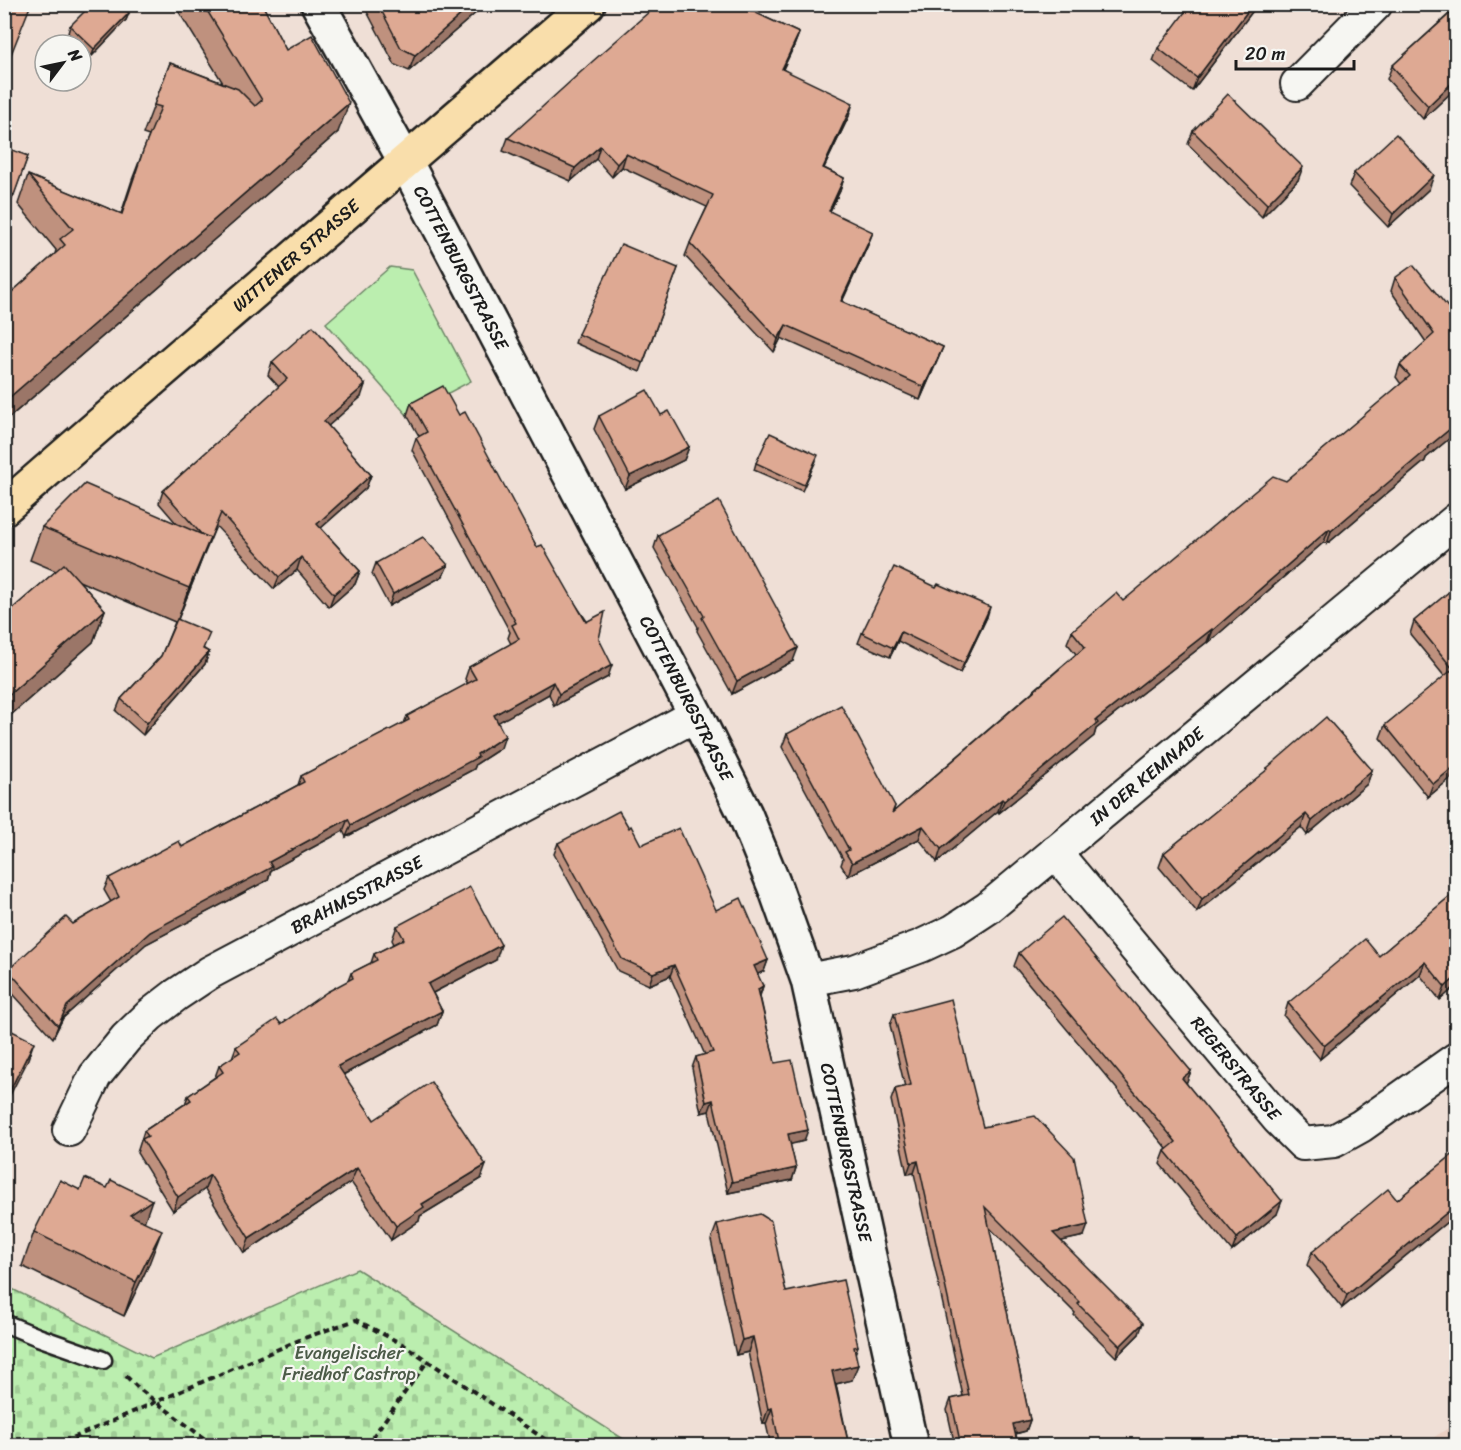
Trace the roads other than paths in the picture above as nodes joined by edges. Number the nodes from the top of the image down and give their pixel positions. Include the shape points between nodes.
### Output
1 (318, 4) edge
2 (588, 4) edge
3 (1376, 4) edge
4 (1297, 84) dead end
5 (405, 161) junction
6 (4, 508) edge
7 (1456, 520) edge
8 (696, 715) junction
9 (1055, 852) junction
10 (808, 980) junction
11 (1456, 1059) edge
12 (69, 1130) dead end
13 (4, 1323) edge
14 (103, 1360) road end
15 (911, 1446) edge

1 - 5 street, COTTENBURGSTRASSE
2 - 5 main road, WITTENER STRASSE
3 - 4 street
5 - 6 main road, WITTENER STRASSE
5 - 8 street, COTTENBURGSTRASSE
7 - 9 street, IN DER KEMNADE
8 - 10 street, COTTENBURGSTRASSE via 745,814
8 - 12 street, BRAHMSSTRASSE via 176,994 126,1038 95,1076
9 - 10 street, IN DER KEMNADE via 988,908 952,931 854,971
9 - 11 street, REGERSTRASSE via 1303,1144 1334,1141
10 - 15 street, COTTENBURGSTRASSE
13 - 14 lane

